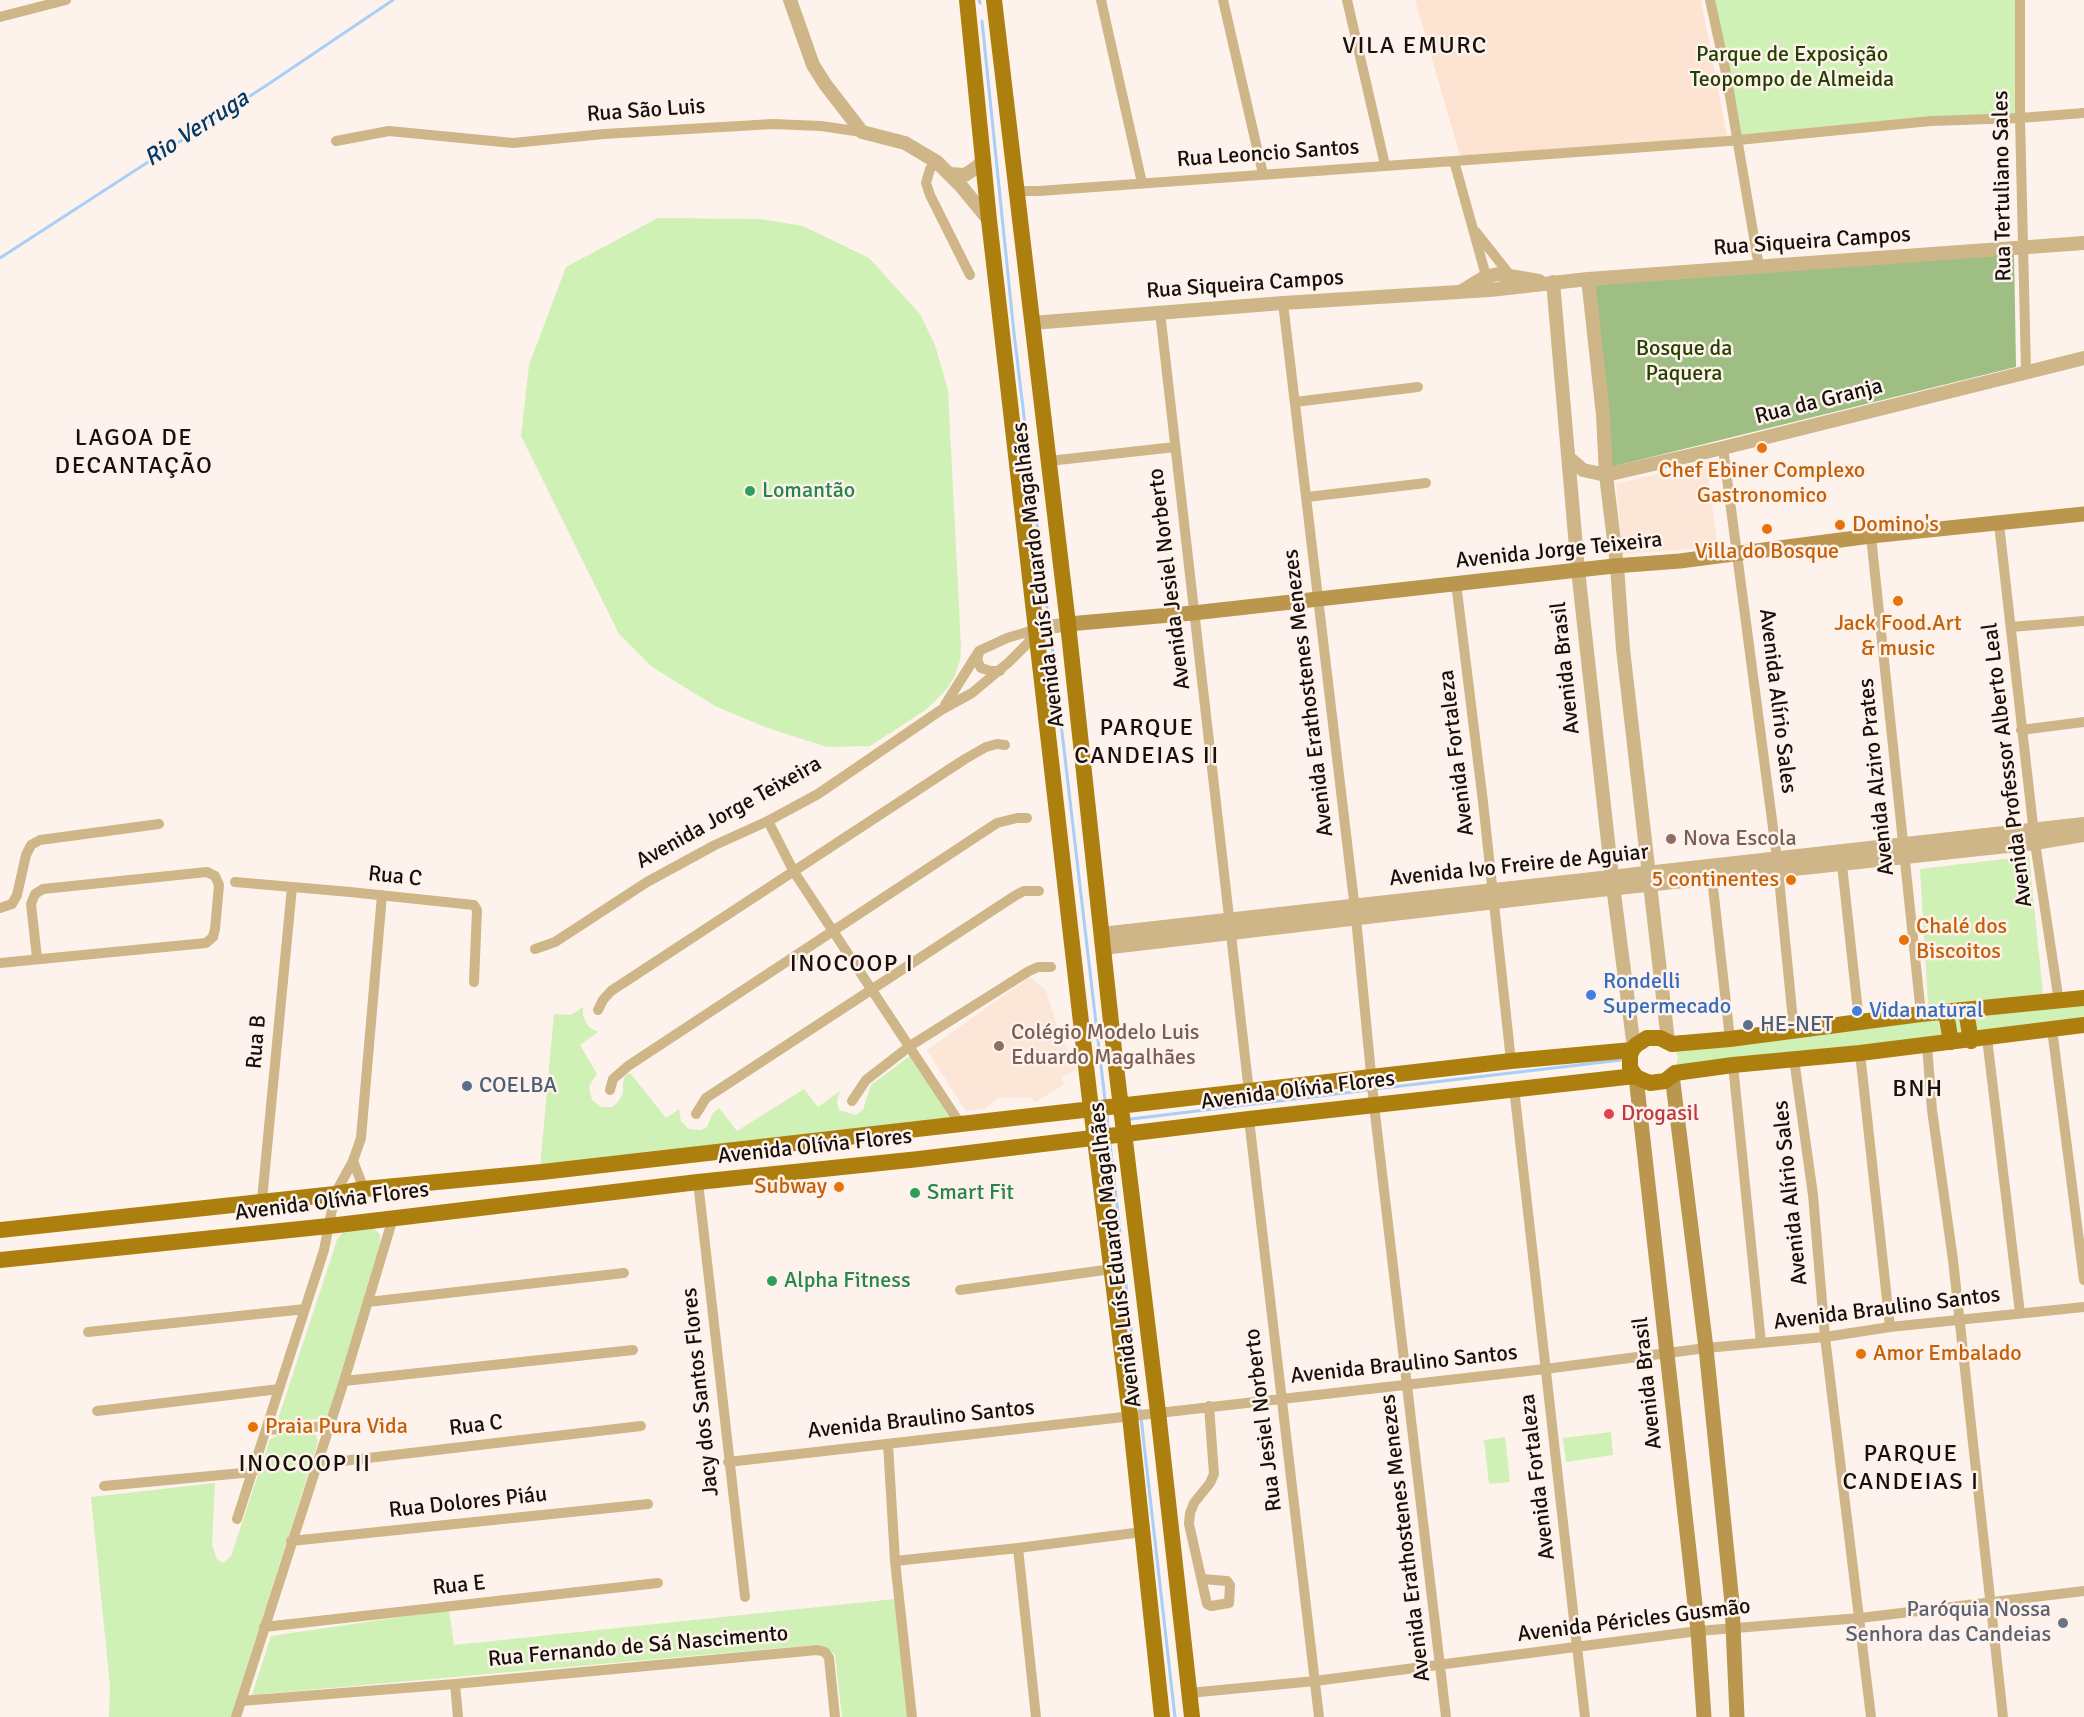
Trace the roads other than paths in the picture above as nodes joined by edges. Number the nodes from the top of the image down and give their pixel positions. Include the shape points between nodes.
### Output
1 (66, 0) edge
2 (790, 0) edge
3 (967, 0) edge
4 (994, 0) edge
5 (1101, 0) edge
6 (1223, 0) edge
7 (1347, 0) edge
8 (1710, 0) edge
9 (2020, 0) edge
10 (0, 17) edge
11 (996, 20) junction
12 (968, 23) junction
13 (2084, 113) edge
14 (2020, 118) junction
15 (862, 132) junction
16 (1737, 139) junction
17 (336, 141) dead end
18 (984, 159) junction
19 (1454, 161) junction
20 (938, 162) junction
21 (1385, 165) junction
22 (949, 174) junction
23 (1263, 174) junction
24 (1142, 183) junction
25 (1016, 191) junction
26 (989, 220) junction
27 (1472, 227) junction
28 (2084, 243) edge
29 (2024, 248) junction
30 (1759, 267) junction
31 (970, 274) dead end
32 (1588, 279) junction
33 (1510, 282) junction
34 (1548, 282) junction
35 (1488, 283) junction
36 (1283, 303) junction
37 (1160, 312) junction
38 (1032, 323) junction
39 (2084, 358) edge
40 (2026, 371) junction
41 (1418, 387) dead end
42 (1295, 402) junction
43 (1174, 447) junction
44 (1723, 448) junction
45 (1569, 458) junction
46 (1049, 461) junction
47 (1606, 475) junction
48 (1426, 483) dead end
49 (1307, 497) junction
50 (2084, 514) edge
51 (1999, 524) junction
52 (1871, 536) junction
53 (1738, 554) junction
54 (1617, 566) junction
55 (1578, 570) junction
56 (1456, 583) junction
57 (1317, 598) junction
58 (1193, 613) junction
59 (2084, 621) edge
60 (1068, 624) junction
61 (2011, 627) junction
62 (1034, 630) junction
63 (979, 651) junction
64 (1000, 671) junction
65 (941, 710) junction
66 (2084, 722) edge
67 (2021, 730) junction
68 (1005, 745) dead end
69 (1027, 818) dead end
70 (768, 821) junction
71 (159, 824) dead end
72 (2084, 824) edge
73 (2084, 835) edge
74 (2035, 836) junction
75 (1905, 851) junction
76 (1777, 865) junction
77 (1842, 865) junction
78 (794, 872) junction
79 (1712, 878) junction
80 (1650, 879) junction
81 (235, 882) dead end
82 (1613, 884) junction
83 (292, 887) junction
84 (1039, 891) dead end
85 (382, 895) junction
86 (1493, 897) junction
87 (0, 908) edge
88 (1355, 911) junction
89 (1229, 918) junction
90 (833, 931) junction
91 (1231, 934) junction
92 (1102, 941) junction
93 (536, 949) dead end
94 (37, 958) junction
95 (0, 963) edge
96 (1051, 967) dead end
97 (474, 982) dead end
98 (872, 989) junction
99 (2084, 999) edge
100 (2059, 1002) junction
101 (598, 1010) dead end
102 (1966, 1011) junction
103 (1946, 1013) junction
104 (1921, 1014) junction
105 (1859, 1021) junction
106 (2084, 1025) edge
107 (2052, 1029) junction
108 (1794, 1031) junction
109 (1730, 1039) junction
110 (1979, 1040) junction
111 (1951, 1042) junction
112 (1670, 1043) junction
113 (1927, 1045) junction
114 (910, 1046) junction
115 (1634, 1047) junction
116 (1860, 1053) junction
117 (1794, 1059) junction
118 (1511, 1061) junction
119 (1733, 1065) junction
120 (1674, 1074) junction
121 (1635, 1076) junction
122 (1372, 1078) junction
123 (1514, 1089) junction
124 (610, 1090) dead end
125 (1249, 1092) junction
126 (852, 1101) dead end
127 (1374, 1105) junction
128 (1121, 1107) junction
129 (1091, 1111) junction
130 (696, 1114) dead end
131 (1249, 1119) junction
132 (961, 1125) junction
133 (910, 1131) junction
134 (880, 1134) junction
135 (1124, 1134) junction
136 (1095, 1137) junction
137 (919, 1159) junction
138 (353, 1161) junction
139 (881, 1163) junction
140 (698, 1182) junction
141 (406, 1185) junction
142 (364, 1189) junction
143 (335, 1194) junction
144 (262, 1200) junction
145 (400, 1217) junction
146 (66, 1223) junction
147 (329, 1226) junction
148 (0, 1230) edge
149 (65, 1254) junction
150 (0, 1260) edge
151 (1112, 1269) junction
152 (624, 1273) dead end
153 (2084, 1280) edge
154 (960, 1290) dead end
155 (368, 1302) junction
156 (2084, 1307) edge
157 (305, 1309) junction
158 (2020, 1313) junction
159 (1959, 1321) junction
160 (1890, 1327) junction
161 (88, 1332) dead end
162 (1825, 1337) junction
163 (1761, 1343) junction
164 (1706, 1348) junction
165 (633, 1350) dead end
166 (1668, 1354) junction
167 (1545, 1369) junction
168 (344, 1382) junction
169 (1407, 1384) junction
170 (279, 1389) junction
171 (1281, 1398) junction
172 (1209, 1406) junction
173 (98, 1411) dead end
174 (1154, 1412) junction
175 (1133, 1415) junction
176 (329, 1426) junction
177 (641, 1426) dead end
178 (267, 1430) junction
179 (888, 1444) junction
180 (728, 1462) junction
181 (317, 1464) junction
182 (253, 1472) junction
183 (104, 1486) dead end
184 (648, 1504) dead end
185 (237, 1519) dead end
186 (1142, 1532) junction
187 (291, 1541) junction
188 (1018, 1548) junction
189 (895, 1561) junction
190 (1202, 1579) dead end
191 (658, 1583) dead end
192 (2084, 1591) edge
193 (745, 1597) dead end
194 (1991, 1603) junction
195 (1860, 1618) junction
196 (264, 1627) junction
197 (1734, 1627) junction
198 (1698, 1631) junction
199 (1577, 1648) junction
200 (1441, 1664) junction
201 (1315, 1681) junction
202 (455, 1684) junction
203 (1189, 1693) junction
204 (241, 1701) junction
205 (236, 1717) edge
206 (458, 1717) edge
207 (835, 1717) edge
208 (912, 1717) edge
209 (1036, 1717) edge
210 (1162, 1717) edge
211 (1192, 1717) edge
212 (1319, 1717) edge
213 (1446, 1717) edge
214 (1586, 1717) edge
215 (1704, 1717) edge
216 (1737, 1717) edge
217 (1871, 1717) edge
218 (2003, 1717) edge

1 - 10 street
2 - 15 street via 813,65
3 - 12 main road, Avenida Luís Eduardo Magalhães
4 - 11 main road, Avenida Luís Eduardo Magalhães
5 - 24 street
6 - 23 street
7 - 21 street
8 - 16 street
9 - 14 street, Rua Tertuliano Sales
11 - 12 main road via 991,15 980,15
11 - 25 main road, Avenida Luís Eduardo Magalhães
12 - 18 main road, Avenida Luís Eduardo Magalhães
13 - 14 street, Rua Leoncio Santos
14 - 16 street, Rua Leoncio Santos via 1931,121
14 - 29 street, Rua Tertuliano Sales
15 - 17 street, Rua São Luis via 773,124 513,143 389,131
15 - 20 street, Rua São Luis via 904,143
16 - 19 street, Rua Leoncio Santos
16 - 30 street
18 - 22 street via 964,175
18 - 26 main road, Avenida Luís Eduardo Magalhães
19 - 21 street, Rua Leoncio Santos
19 - 27 street
20 - 22 street, Rua São Luis
20 - 31 street via 930,169 930,195
21 - 23 street, Rua Leoncio Santos
22 - 26 street, Rua São Luis
23 - 24 street, Rua Leoncio Santos
24 - 25 street, Rua Leoncio Santos
25 - 38 main road, Avenida Luís Eduardo Magalhães
26 - 62 main road, Avenida Luís Eduardo Magalhães
27 - 33 street
27 - 35 street
28 - 29 street, Rua Siqueira Campos
29 - 30 street, Rua Siqueira Campos
29 - 40 street, Rua Tertuliano Sales
30 - 32 street, Rua Siqueira Campos
32 - 34 street, Rua Siqueira Campos
32 - 47 street
33 - 34 street, Rua Siqueira Campos
33 - 35 street, Rua Siqueira Campos via 1498,274
34 - 45 street, Avenida Brasil
35 - 36 street, Rua Siqueira Campos via 1462,291
36 - 37 street, Rua Siqueira Campos
36 - 42 street, Avenida Erathostenes Menezes
37 - 38 street, Rua Siqueira Campos
37 - 43 street, Avenida Jesiel Norberto
38 - 46 main road, Avenida Luís Eduardo Magalhães
39 - 40 street, Rua da Granja
40 - 44 street, Rua da Granja
41 - 42 street
42 - 49 street, Avenida Erathostenes Menezes
43 - 46 street
43 - 58 street, Avenida Jesiel Norberto
44 - 47 street, Rua da Granja
44 - 53 street, Avenida Alírio Sales
45 - 47 street via 1583,470
45 - 55 street, Avenida Brasil
46 - 60 main road, Avenida Luís Eduardo Magalhães
47 - 54 street
48 - 49 street
49 - 57 street, Avenida Erathostenes Menezes
50 - 51 main road, Avenida Jorge Teixeira
51 - 52 main road, Avenida Jorge Teixeira
51 - 61 street, Avenida Professor Alberto Leal
52 - 53 main road, Avenida Jorge Teixeira
52 - 75 street, Avenida Alziro Prates
53 - 54 main road, Avenida Jorge Teixeira
53 - 76 street, Avenida Alírio Sales
54 - 55 main road, Avenida Jorge Teixeira
54 - 80 street
55 - 56 main road, Avenida Jorge Teixeira
55 - 82 street, Avenida Brasil
56 - 57 main road, Avenida Jorge Teixeira
56 - 86 street, Avenida Fortaleza
57 - 58 main road, Avenida Jorge Teixeira
57 - 88 street, Avenida Erathostenes Menezes
58 - 60 main road, Avenida Jorge Teixeira
58 - 89 street, Avenida Jesiel Norberto
59 - 61 street
60 - 62 street, Avenida Jorge Teixeira
60 - 92 main road, Avenida Luís Eduardo Magalhães
61 - 67 street, Avenida Professor Alberto Leal
62 - 63 street, Avenida Jorge Teixeira
62 - 64 street, Avenida Jorge Teixeira via 1027,644
62 - 129 main road, Avenida Luís Eduardo Magalhães
63 - 64 street via 977,660 981,668
63 - 65 street, Avenida Jorge Teixeira
64 - 65 street, Avenida Jorge Teixeira
65 - 70 street, Avenida Jorge Teixeira via 818,794
66 - 67 street
67 - 74 street, Avenida Professor Alberto Leal
68 - 78 street via 986,747 965,759
69 - 90 street via 997,823
70 - 78 street
70 - 93 street, Avenida Jorge Teixeira via 715,845 555,942
71 - 87 street via 40,840 31,845 26,855 12,904
72 - 74 street, Avenida Ivo Freire de Aguiar
73 - 74 street, Avenida Ivo Freire de Aguiar
74 - 75 street, Avenida Ivo Freire de Aguiar
74 - 100 street, Avenida Professor Alberto Leal
75 - 76 street, Avenida Ivo Freire de Aguiar
75 - 77 street, Avenida Ivo Freire de Aguiar
75 - 104 street, Avenida Alziro Prates
76 - 77 street, Avenida Ivo Freire de Aguiar
76 - 79 street, Avenida Ivo Freire de Aguiar
76 - 80 street, Avenida Ivo Freire de Aguiar
76 - 108 street, Avenida Alírio Sales
77 - 105 street
78 - 90 street
78 - 101 street via 610,991
79 - 80 street, Avenida Ivo Freire de Aguiar
79 - 109 street
80 - 82 street, Avenida Ivo Freire de Aguiar
80 - 112 street
81 - 83 street, Rua C
82 - 86 street, Avenida Ivo Freire de Aguiar
82 - 115 street, Avenida Brasil
83 - 85 street, Rua C
83 - 144 street, Rua B
84 - 98 street via 1016,894
85 - 97 street, Rua C via 476,907
85 - 138 street via 361,1138
86 - 88 street, Avenida Ivo Freire de Aguiar
86 - 118 street, Avenida Fortaleza
88 - 89 street, Avenida Ivo Freire de Aguiar
88 - 91 street, Avenida Ivo Freire de Aguiar
88 - 122 street, Avenida Erathostenes Menezes
89 - 91 street, Avenida Jesiel Norberto
89 - 92 street, Avenida Ivo Freire de Aguiar
90 - 98 street
90 - 124 street via 619,1072
91 - 92 street, Avenida Ivo Freire de Aguiar
91 - 125 street, Avenida Jesiel Norberto
92 - 128 main road, Avenida Luís Eduardo Magalhães
94 - 94 street via 206,943 215,929 219,885 215,876 207,872 43,889 35,894 31,904
94 - 95 street
96 - 114 street via 1029,971
98 - 114 street
98 - 130 street via 706,1098
99 - 100 main road, Avenida Olívia Flores
100 - 102 main road, Avenida Olívia Flores
102 - 103 main road, Avenida Olívia Flores
102 - 110 main road
103 - 104 main road, Avenida Olívia Flores
103 - 111 main road
104 - 105 main road, Avenida Olívia Flores
105 - 108 main road, Avenida Olívia Flores
106 - 107 main road, Avenida Olívia Flores
107 - 110 main road, Avenida Olívia Flores
107 - 153 street
108 - 109 main road, Avenida Olívia Flores
109 - 112 main road, Avenida Olívia Flores
110 - 111 main road, Avenida Olívia Flores
110 - 158 street
111 - 113 main road, Avenida Olívia Flores
112 - 115 main road, Avenida Olívia Flores via 1647,1038
112 - 120 main road via 1678,1057
113 - 116 main road, Avenida Olívia Flores
113 - 159 street
114 - 126 street via 866,1080
114 - 132 street
115 - 118 main road, Avenida Olívia Flores
115 - 121 main road, Avenida Brasil via 1630,1068
116 - 117 main road, Avenida Olívia Flores
116 - 160 street
117 - 119 main road, Avenida Olívia Flores
117 - 162 street, Avenida Alírio Sales via 1813,1195
118 - 122 main road, Avenida Olívia Flores
119 - 120 main road, Avenida Olívia Flores
119 - 163 street
120 - 121 main road, Avenida Olívia Flores via 1665,1081 1650,1083
120 - 164 main road
121 - 123 main road, Avenida Olívia Flores
121 - 166 main road, Avenida Brasil
122 - 125 main road, Avenida Olívia Flores
122 - 127 street, Avenida Erathostenes Menezes
123 - 127 main road, Avenida Olívia Flores
123 - 167 street, Avenida Fortaleza
125 - 128 main road, Avenida Olívia Flores
127 - 131 main road, Avenida Olívia Flores
127 - 169 street, Avenida Erathostenes Menezes
128 - 129 main road, Avenida Olívia Flores
128 - 135 main road, Avenida Luís Eduardo Magalhães
129 - 132 main road, Avenida Olívia Flores
129 - 136 main road, Avenida Luís Eduardo Magalhães
131 - 135 main road, Avenida Olívia Flores
131 - 171 street, Rua Jesiel Norberto
132 - 133 main road, Avenida Olívia Flores
133 - 134 main road, Avenida Olívia Flores
133 - 137 main road via 906,1149
134 - 139 main road via 889,1149
134 - 141 main road, Avenida Olívia Flores
135 - 136 main road, Avenida Olívia Flores
135 - 174 main road, Avenida Luís Eduardo Magalhães
136 - 137 main road, Avenida Olívia Flores
136 - 151 main road, Avenida Luís Eduardo Magalhães
137 - 139 main road, Avenida Olívia Flores
138 - 142 street
138 - 143 street
139 - 140 main road, Avenida Olívia Flores
140 - 145 main road, Avenida Olívia Flores
140 - 180 street, Jacy dos Santos Flores
141 - 142 main road, Avenida Olívia Flores
141 - 145 main road via 412,1205
142 - 143 main road, Avenida Olívia Flores
143 - 144 main road, Avenida Olívia Flores
143 - 147 street
144 - 146 main road, Avenida Olívia Flores
145 - 147 main road, Avenida Olívia Flores
145 - 155 street
146 - 148 main road, Avenida Olívia Flores
146 - 149 main road via 53,1239
147 - 149 main road, Avenida Olívia Flores
147 - 157 street
149 - 150 main road, Avenida Olívia Flores
151 - 154 street
151 - 175 main road, Avenida Luís Eduardo Magalhães
152 - 155 street
155 - 168 street
156 - 158 street, Avenida Braulino Santos
157 - 161 street
157 - 170 street
158 - 159 street, Avenida Braulino Santos
159 - 160 street, Avenida Braulino Santos
159 - 194 street
160 - 162 street, Avenida Braulino Santos
162 - 163 street, Avenida Braulino Santos
162 - 195 street, Avenida Alírio Sales
163 - 164 street, Avenida Braulino Santos
164 - 166 street, Avenida Braulino Santos
164 - 197 main road
165 - 168 street
166 - 167 street, Avenida Braulino Santos
166 - 198 main road, Avenida Brasil
167 - 169 street, Avenida Braulino Santos
167 - 199 street, Avenida Fortaleza
168 - 176 street
169 - 171 street, Avenida Braulino Santos
169 - 200 street, Avenida Erathostenes Menezes
170 - 173 street
170 - 178 street
171 - 172 street, Avenida Braulino Santos
171 - 201 street, Rua Jesiel Norberto
172 - 174 street, Avenida Braulino Santos
172 - 190 street via 1214,1474 1194,1503 1189,1524
174 - 175 street, Avenida Braulino Santos
174 - 203 main road, Avenida Luís Eduardo Magalhães
175 - 179 street, Avenida Braulino Santos
175 - 186 main road, Avenida Luís Eduardo Magalhães
176 - 178 street
176 - 181 street
177 - 181 street, Rua C
178 - 182 street
179 - 180 street, Avenida Braulino Santos
179 - 189 street
180 - 193 street, Jacy dos Santos Flores
181 - 187 street
182 - 183 street
182 - 185 street
184 - 187 street, Rua Dolores Piáu
186 - 188 street
186 - 210 main road, Avenida Luís Eduardo Magalhães
187 - 196 street
188 - 189 street
188 - 209 street
189 - 208 street
191 - 196 street, Rua E
192 - 194 street, Avenida Péricles Gusmão
194 - 195 street, Avenida Péricles Gusmão
194 - 218 street
195 - 197 street, Avenida Péricles Gusmão
195 - 217 street, Avenida Alírio Sales
196 - 204 street
197 - 198 street, Avenida Péricles Gusmão
197 - 216 main road
198 - 199 street, Avenida Péricles Gusmão
198 - 215 main road, Avenida Brasil
199 - 200 street, Avenida Péricles Gusmão
199 - 214 street, Avenida Fortaleza
200 - 201 street, Avenida Péricles Gusmão
200 - 213 street, Avenida Erathostenes Menezes
201 - 203 street, Avenida Péricles Gusmão
201 - 212 street, Rua Jesiel Norberto
202 - 204 street, Rua Fernando de Sá Nascimento
202 - 206 street
202 - 207 street, Rua Fernando de Sá Nascimento via 817,1650 830,1658
203 - 211 main road, Avenida Luís Eduardo Magalhães
204 - 205 street

